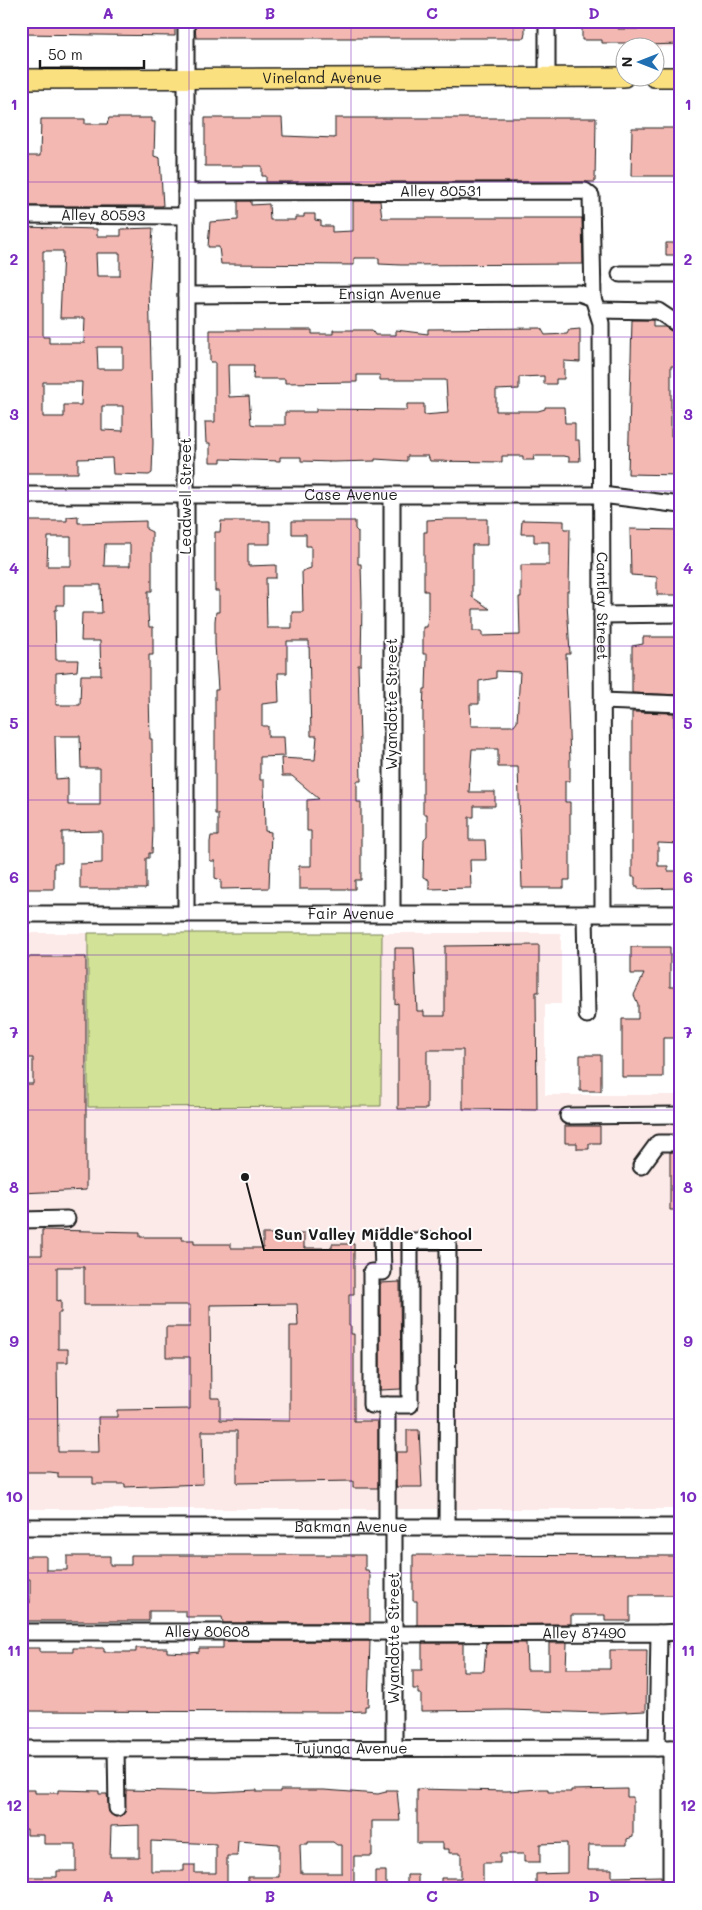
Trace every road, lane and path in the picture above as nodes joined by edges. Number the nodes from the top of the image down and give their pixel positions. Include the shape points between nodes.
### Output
1 (186, 21) edge
2 (547, 21) edge
3 (547, 77) junction
4 (614, 77) edge
5 (664, 77) edge
6 (681, 77) edge
7 (21, 79) edge
8 (186, 79) junction
9 (186, 192) junction
10 (21, 215) edge
11 (186, 216) junction
12 (620, 274) dead end
13 (681, 274) edge
14 (186, 295) junction
15 (595, 304) junction
16 (681, 324) edge
17 (21, 495) edge
18 (392, 495) junction
19 (602, 495) junction
20 (186, 496) junction
21 (681, 505) edge
22 (681, 614) edge
23 (602, 615) junction
24 (602, 701) junction
25 (681, 704) edge
26 (21, 914) edge
27 (186, 914) junction
28 (392, 914) junction
29 (585, 914) junction
30 (602, 914) junction
31 (681, 914) edge
32 (587, 1015) dead end
33 (681, 1115) edge
34 (568, 1116) dead end
35 (681, 1143) edge
36 (641, 1166) dead end
37 (68, 1219) dead end
38 (21, 1220) edge
39 (382, 1238) dead end
40 (387, 1405) junction
41 (21, 1527) edge
42 (390, 1527) junction
43 (447, 1527) junction
44 (681, 1527) edge
45 (21, 1632) edge
46 (681, 1632) edge
47 (394, 1633) junction
48 (659, 1633) junction
49 (670, 1748) edge
50 (21, 1749) edge
51 (116, 1749) junction
52 (394, 1750) junction
53 (116, 1808) dead end
54 (671, 1889) edge

1 - 8 street, Leadwell Street
2 - 3 street
3 - 4 main road, Vineland Avenue
3 - 8 main road, Vineland Avenue
5 - 6 main road
7 - 8 main road, Vineland Avenue
8 - 9 street, Leadwell Street
9 - 11 street, Leadwell Street
9 - 15 street, Alley 80531 via 584,191 592,196
10 - 11 street, Alley 80593
11 - 14 street, Leadwell Street
12 - 13 street
14 - 15 street, Ensign Avenue via 579,293
14 - 20 street, Leadwell Street
15 - 16 street, Ensign Avenue via 658,311
15 - 19 street, Cantlay Street via 601,323
17 - 20 street, Case Avenue
18 - 19 street, Case Avenue
18 - 20 street, Case Avenue
18 - 28 street, Wyandotte Street
19 - 21 street, Case Avenue
19 - 23 street, Cantlay Street
20 - 27 street, Leadwell Street
22 - 23 street
23 - 24 street, Cantlay Street
24 - 25 street
24 - 30 street, Cantlay Street
26 - 27 street, Fair Avenue
27 - 28 street, Fair Avenue
28 - 29 street, Fair Avenue
29 - 30 street, Fair Avenue
29 - 32 street
30 - 31 street, Fair Avenue
33 - 34 street
35 - 36 street via 658,1143
37 - 38 street
39 - 40 street via 382,1272 371,1272 372,1405
40 - 42 street, Wyandotte Street
40 - 43 street via 410,1405 410,1241 448,1241
41 - 42 street, Bakman Avenue
42 - 43 street, Bakman Avenue
42 - 47 street, Wyandotte Street
43 - 44 street, Bakman Avenue
45 - 47 street, Alley 80608
46 - 48 street, Alley 87490
47 - 48 street, Alley 87490
47 - 52 street, Wyandotte Street
48 - 49 street
49 - 52 street, Tujunga Avenue
49 - 54 street
50 - 51 street, Tujunga Avenue
51 - 52 street, Tujunga Avenue
51 - 53 street

